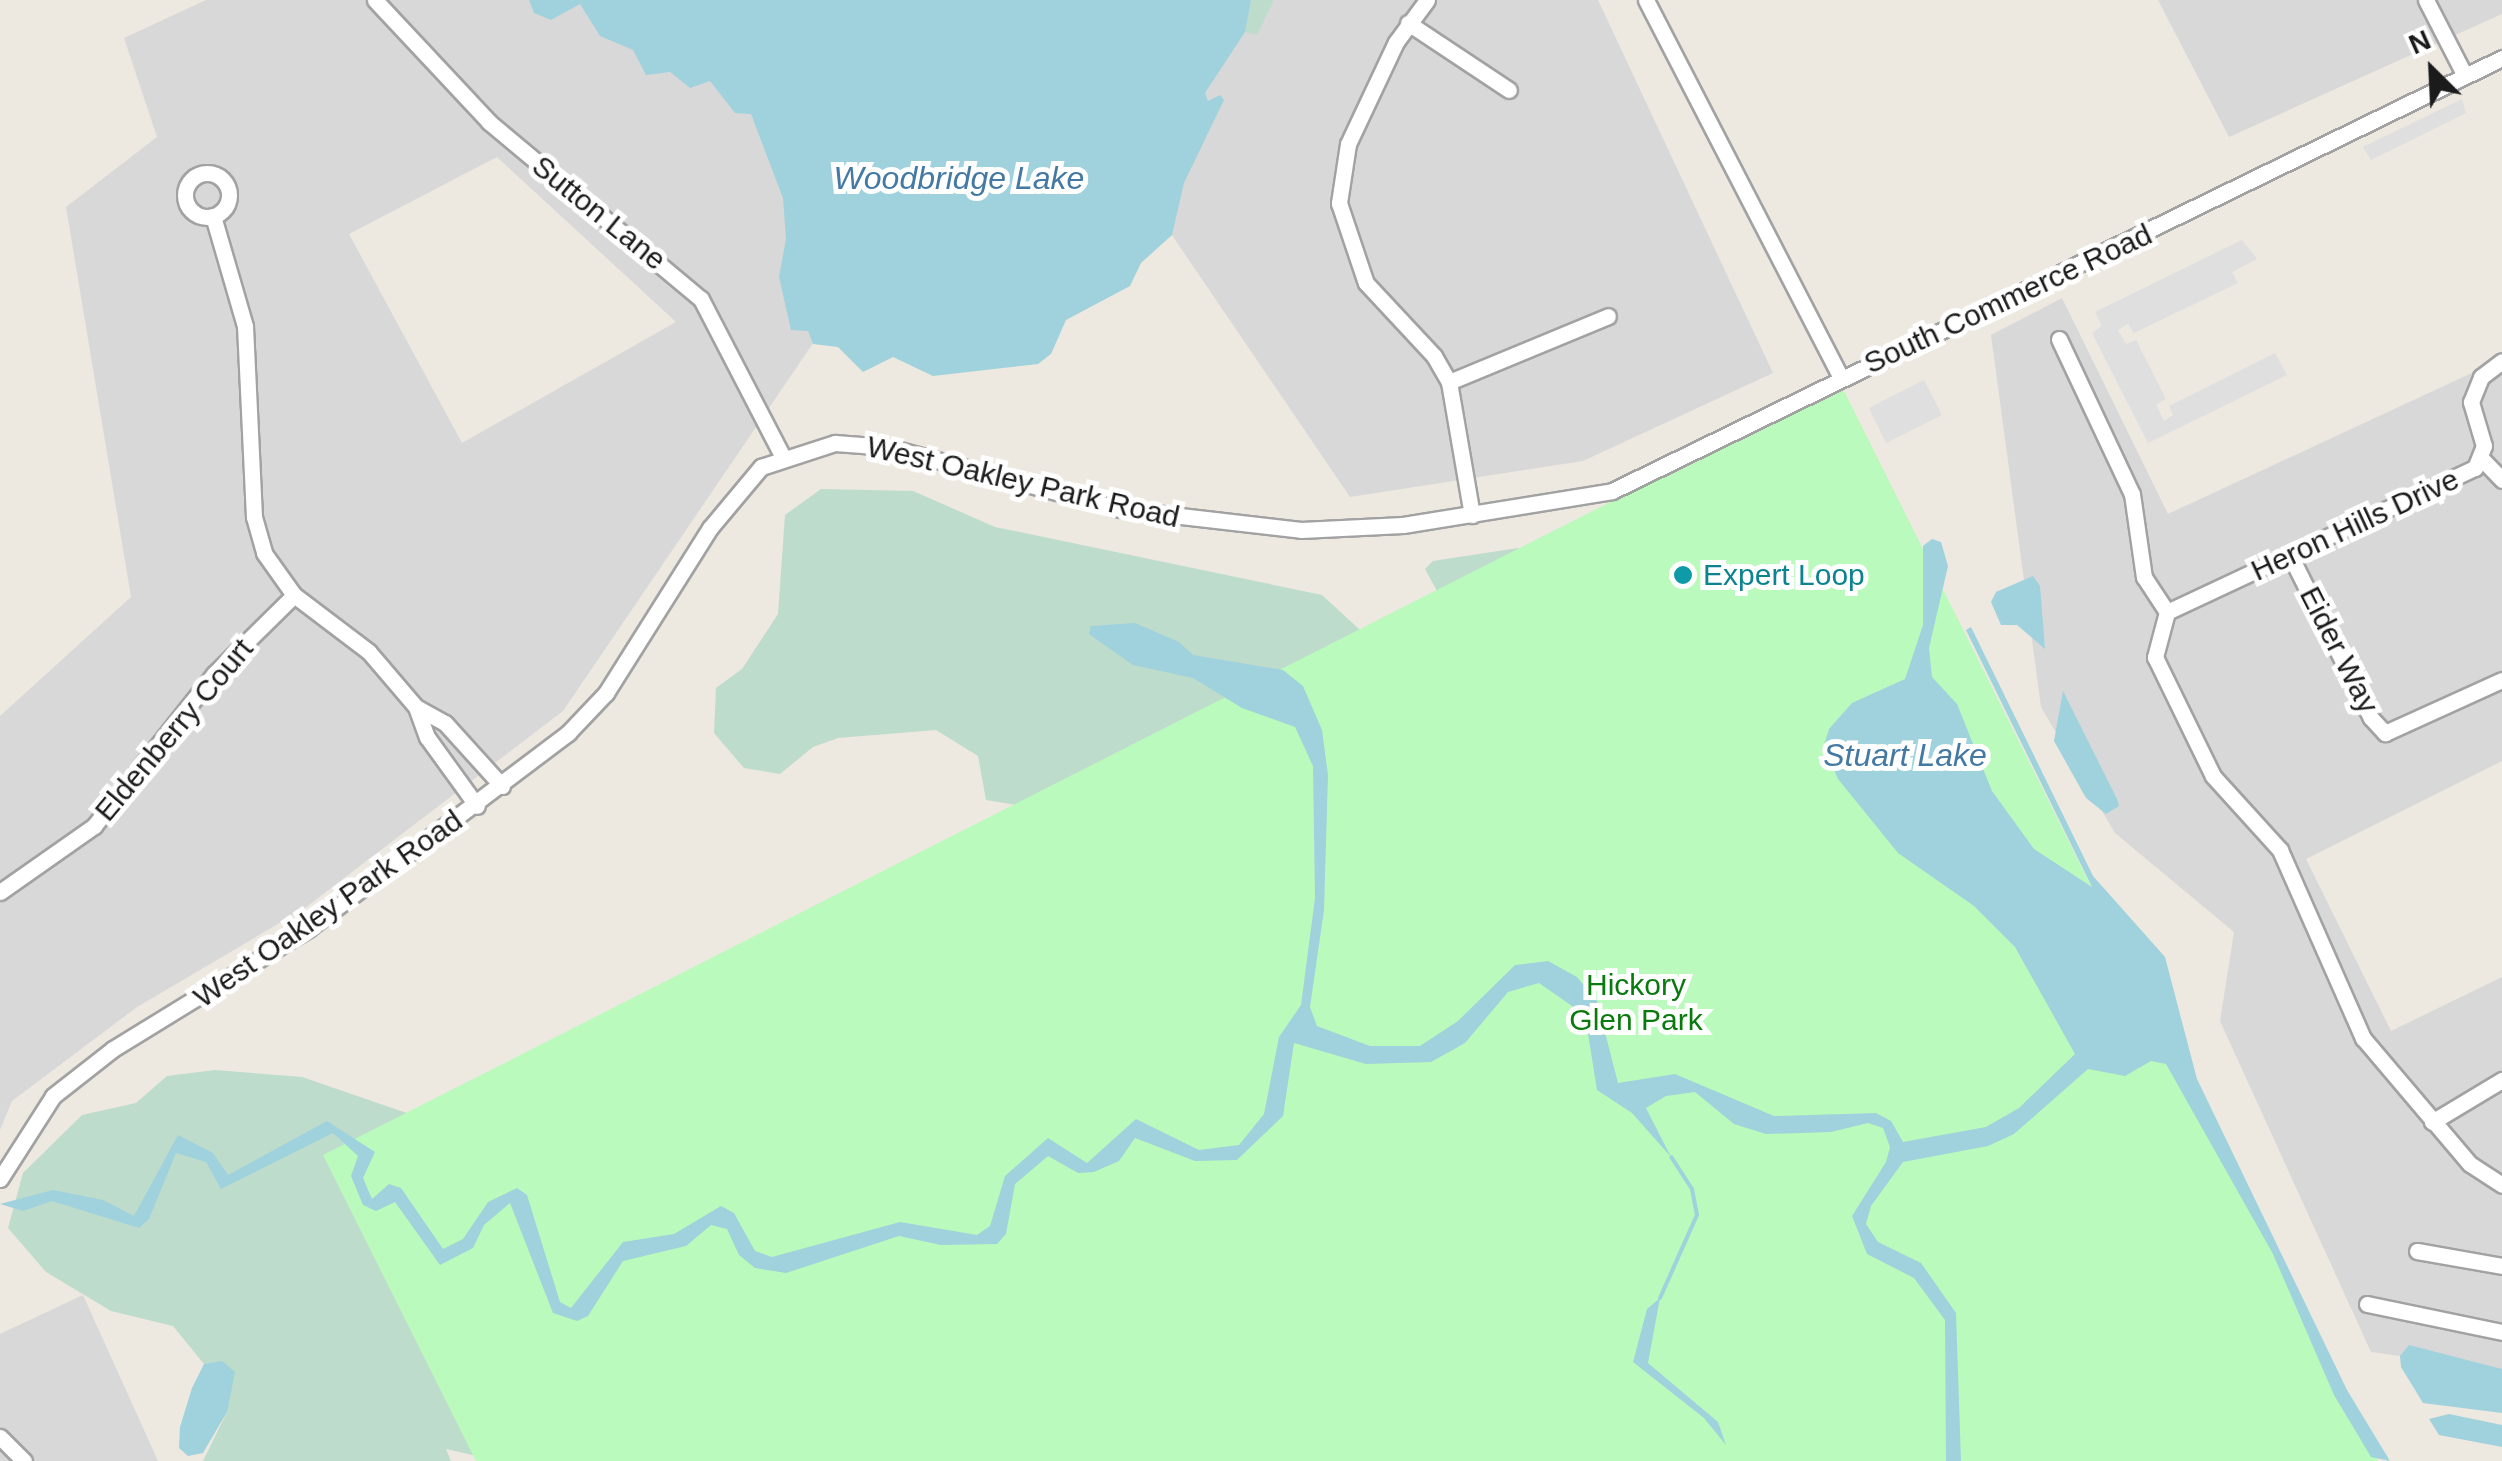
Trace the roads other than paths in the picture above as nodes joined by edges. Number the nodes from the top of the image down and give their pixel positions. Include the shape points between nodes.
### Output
1 (374, 0) edge
2 (1427, 0) edge
3 (1646, 0) edge
4 (2426, 0) edge
5 (1408, 23) junction
6 (2502, 58) edge
7 (2466, 76) junction
8 (1509, 90) dead end
9 (213, 216) dead end
10 (1608, 316) dead end
11 (2059, 339) dead end
12 (2502, 361) edge
13 (1841, 378) junction
14 (1449, 382) junction
15 (783, 457) junction
16 (2480, 457) junction
17 (2502, 480) edge
18 (1472, 515) junction
19 (2291, 556) junction
20 (294, 595) junction
21 (2172, 610) junction
22 (2502, 680) edge
23 (416, 707) junction
24 (502, 786) junction
25 (477, 806) junction
26 (0, 892) edge
27 (2502, 1080) edge
28 (2432, 1122) junction
29 (0, 1180) edge
30 (2502, 1185) edge
31 (2417, 1251) dead end
32 (2502, 1266) edge
33 (2367, 1304) dead end
34 (2502, 1332) edge
35 (0, 1437) edge
36 (24, 1461) edge

1 - 15 street, Sutton Lane via 489,122 702,299
2 - 5 street
3 - 13 street, South Commerce Road
4 - 7 street
5 - 8 street
5 - 14 street via 1348,144 1338,203 1366,283 1434,356
6 - 7 street, South Commerce Road
7 - 13 street, South Commerce Road
9 - 20 street via 245,326 254,517 264,553
10 - 14 street
11 - 21 street via 2132,494 2144,577
12 - 16 street, Heron Hills Drive via 2480,376 2471,402 2483,428
13 - 18 street, West Oakley Park Road via 1612,491
14 - 18 street
15 - 18 street, West Oakley Park Road via 834,443 888,447 1120,508 1228,526 1301,530
15 - 24 street, West Oakley Park Road via 760,467 734,494 606,694
16 - 17 street
16 - 19 street, Heron Hills Drive via 2475,468
19 - 21 street, Heron Hills Drive
19 - 22 street, Eider Way via 2385,733
20 - 23 street via 368,652
20 - 26 street, Eldenberry Court via 214,674 94,826
21 - 28 street via 2155,657 2202,756 2280,850 2364,1038
23 - 24 street via 445,723
23 - 25 street via 426,737
24 - 25 street, West Oakley Park Road
25 - 29 street, West Oakley Park Road via 308,929 112,1050 53,1096
27 - 28 street
28 - 30 street via 2470,1164
31 - 32 street
33 - 34 street
35 - 36 street

